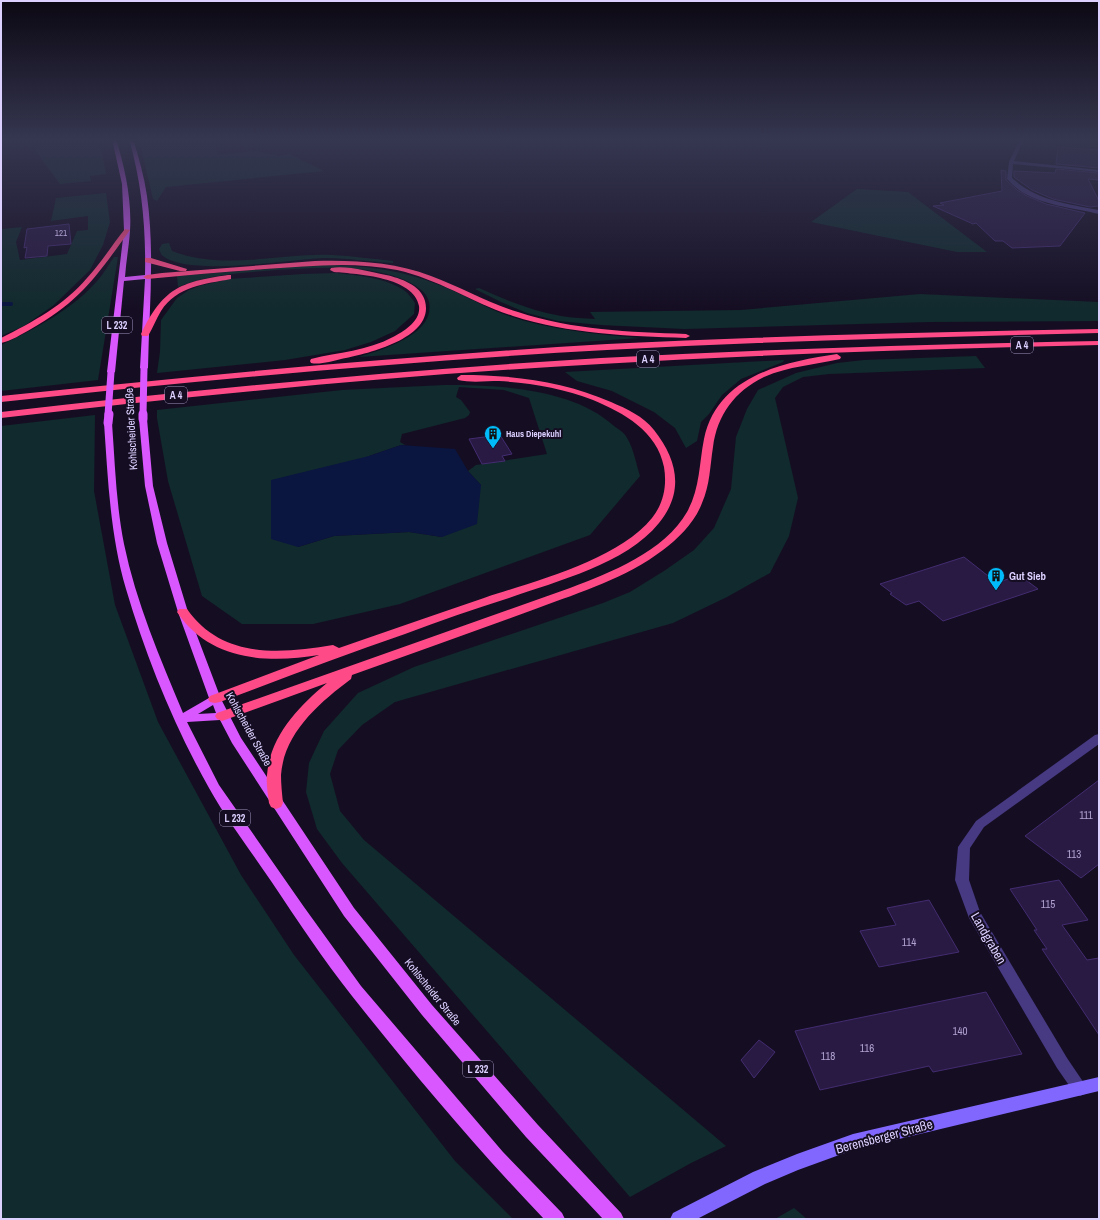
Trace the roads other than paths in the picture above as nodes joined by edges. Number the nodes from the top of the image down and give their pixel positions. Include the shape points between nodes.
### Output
1 (126, 196) edge
2 (144, 196) edge
3 (1038, 196) edge
4 (1099, 212) edge
5 (127, 230) junction
6 (148, 260) junction
7 (204, 272) junction
8 (147, 277) junction
9 (123, 279) junction
10 (1099, 331) edge
11 (145, 334) junction
12 (767, 339) junction
13 (1, 341) edge
14 (1099, 343) edge
15 (944, 346) junction
16 (198, 378) junction
17 (352, 379) junction
18 (1, 399) edge
19 (1, 415) edge
20 (183, 612) junction
21 (362, 644) junction
22 (359, 667) junction
23 (215, 699) junction
24 (222, 716) junction
25 (180, 719) junction
26 (1099, 738) edge
27 (276, 803) junction
28 (1099, 1084) edge
29 (1080, 1089) junction
30 (556, 1219) edge
31 (615, 1219) edge
32 (679, 1219) edge

1 - 5 main road, Kohlscheider Straße / L 232
2 - 6 main road, Kohlscheider Straße / L 232
3 - 4 street via 1052,202
5 - 9 main road, Kohlscheider Straße / L 232
5 - 13 highway via 92,278 76,294 41,319
6 - 7 highway
6 - 8 main road, Kohlscheider Straße / L 232
7 - 8 highway
7 - 12 highway via 319,263 375,265 434,278 504,310 549,324 614,333
8 - 9 main road
8 - 11 main road, Kohlscheider Straße / L 232
9 - 25 main road, Kohlscheider Straße / L 232, bridge via 111,372 108,423 114,510 132,589
10 - 12 highway, A 4
11 - 16 highway via 162,304 175,293 200,282 231,276 303,270 364,273 393,279 409,287 418,294 423,303 423,312 415,326 398,338 376,347 340,356
11 - 20 main road, Kohlscheider Straße / L 232, bridge via 143,419 149,486 162,543
12 - 16 highway, A 4 via 465,356
14 - 15 highway, A 4
15 - 17 highway, A 4 via 670,358
15 - 22 highway via 820,359 784,367 752,380 721,407 710,432 704,480 695,509 687,523 657,549 635,564 610,576
16 - 18 highway, A 4
17 - 19 highway, A 4
17 - 21 highway via 488,378 552,386 603,401 627,413 647,427 661,444 669,465 670,492 655,521 627,544 594,562 546,581
20 - 21 highway via 197,629 219,643 246,652 284,655
20 - 23 main road, Kohlscheider Straße / L 232
21 - 23 highway
22 - 24 highway
22 - 27 highway via 317,697 288,732 274,776
23 - 24 main road, Kohlscheider Straße / L 232
23 - 25 main road
24 - 25 main road
24 - 27 main road, Kohlscheider Straße / L 232
25 - 30 main road, Kohlscheider Straße / L 232 via 214,787 356,990 497,1158
26 - 29 street, Landgraben via 980,824 964,848 963,854 962,880 974,914
27 - 31 main road, Kohlscheider Straße / L 232 via 349,912 427,1010 532,1131
28 - 29 street, Berensberger Straße
29 - 32 street, Berensberger Straße via 853,1142 759,1178

